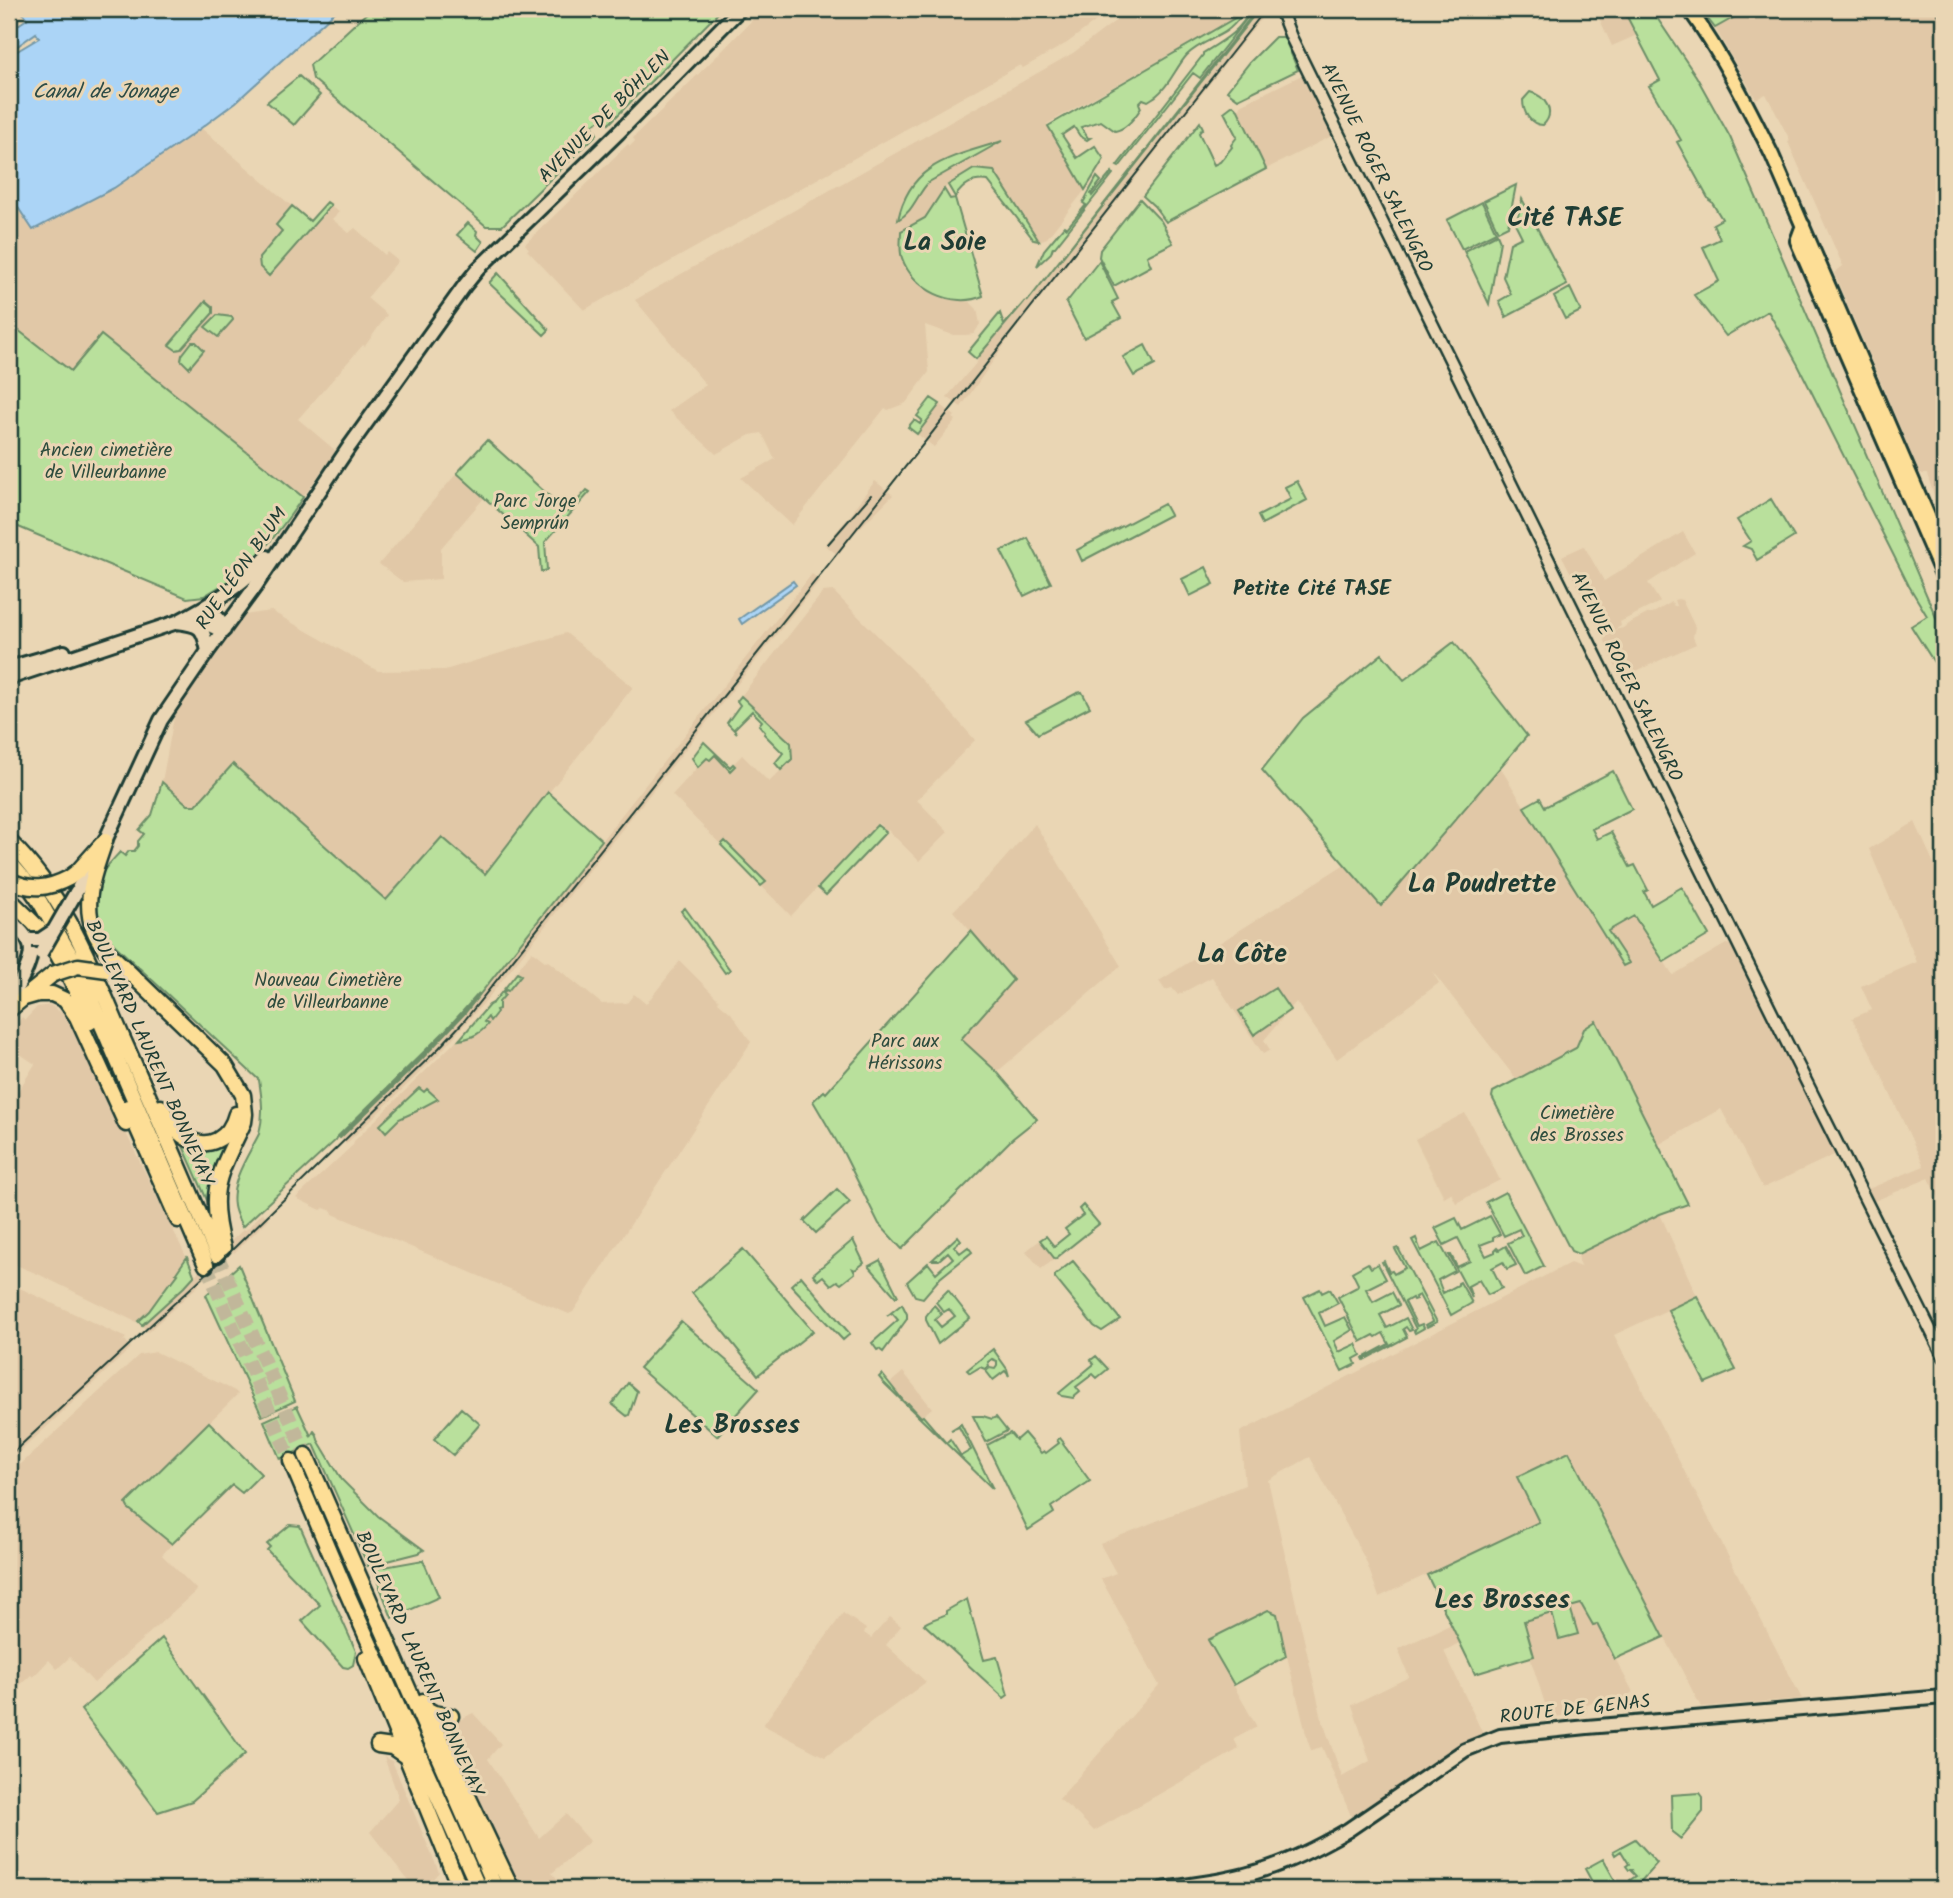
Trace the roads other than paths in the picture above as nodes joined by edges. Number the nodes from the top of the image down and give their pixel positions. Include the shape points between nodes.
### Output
1 (740, 9) edge
2 (1280, 9) edge
3 (1689, 9) edge
4 (1806, 231) junction
5 (495, 252) joint
6 (299, 520) junction
7 (1944, 553) edge
8 (1944, 579) edge
9 (200, 611) junction
10 (177, 622) junction
11 (224, 630) junction
12 (116, 641) junction
13 (208, 651) junction
14 (9, 668) edge
15 (9, 678) edge
16 (9, 841) edge
17 (105, 841) junction
18 (9, 862) edge
19 (9, 880) edge
20 (9, 899) edge
21 (9, 911) edge
22 (9, 919) edge
23 (54, 929) junction
24 (29, 939) junction
25 (72, 983) junction
26 (24, 998) junction
27 (9, 1003) edge
28 (9, 1010) edge
29 (140, 1077) junction
30 (152, 1166) junction
31 (197, 1248) junction
32 (215, 1256) junction
33 (1944, 1357) edge
34 (306, 1455) tunnel mouth
35 (291, 1461) tunnel mouth
36 (347, 1593) junction
37 (375, 1615) junction
38 (1944, 1697) edge
39 (392, 1724) junction
40 (405, 1756) junction
41 (460, 1889) edge
42 (479, 1889) edge
43 (496, 1889) edge
44 (512, 1889) edge
45 (1163, 1889) edge

1 - 5 main road, AVENUE DE BÖHLEN
2 - 33 street, AVENUE ROGER SALENGRO
3 - 4 main road via 1741,91
4 - 7 main road
4 - 8 main road via 1797,241
5 - 6 main road, RUE LÉON BLUM via 444,312
6 - 9 main road via 253,573
6 - 11 main road, RUE LÉON BLUM
9 - 10 main road
9 - 11 main road via 215,614
10 - 12 main road
10 - 13 main road via 202,631
11 - 13 main road, RUE LÉON BLUM
12 - 14 main road
12 - 15 main road
13 - 17 main road, RUE LÉON BLUM via 161,720
16 - 29 highway, BOULEVARD LAURENT BONNEVAY via 53,894 70,924
17 - 19 highway, bridge via 78,871 58,884 36,888
17 - 23 main road, RUE LÉON BLUM, bridge
17 - 32 highway via 90,896 94,934 226,1065 243,1095 244,1122 215,1195
18 - 31 highway, BOULEVARD LAURENT BONNEVAY via 40,902 75,963
20 - 25 highway via 53,947
21 - 25 highway
22 - 24 main road
23 - 24 main road, bridge via 40,940
23 - 27 main road, RUE LÉON BLUM, bridge
24 - 27 main road, RUE LÉON BLUM via 29,960
25 - 30 highway
26 - 28 highway
26 - 29 highway, bridge via 53,974 78,966 116,973 220,1070 233,1089 238,1108 230,1130 204,1143 186,1137
26 - 30 highway via 38,994 65,1000
29 - 32 highway, BOULEVARD LAURENT BONNEVAY
30 - 31 highway via 184,1233
31 - 32 highway, BOULEVARD LAURENT BONNEVAY
34 - 37 highway, BOULEVARD LAURENT BONNEVAY
35 - 36 highway, BOULEVARD LAURENT BONNEVAY
36 - 39 highway via 356,1632
36 - 42 highway, BOULEVARD LAURENT BONNEVAY
37 - 43 highway, BOULEVARD LAURENT BONNEVAY
37 - 44 highway via 388,1630 428,1710 451,1716 439,1735
38 - 45 main road, ROUTE DE GENAS via 1500,1736 1465,1750 1339,1835 1290,1860 1263,1870
39 - 40 highway
39 - 40 highway via 389,1738 378,1745
40 - 41 highway

